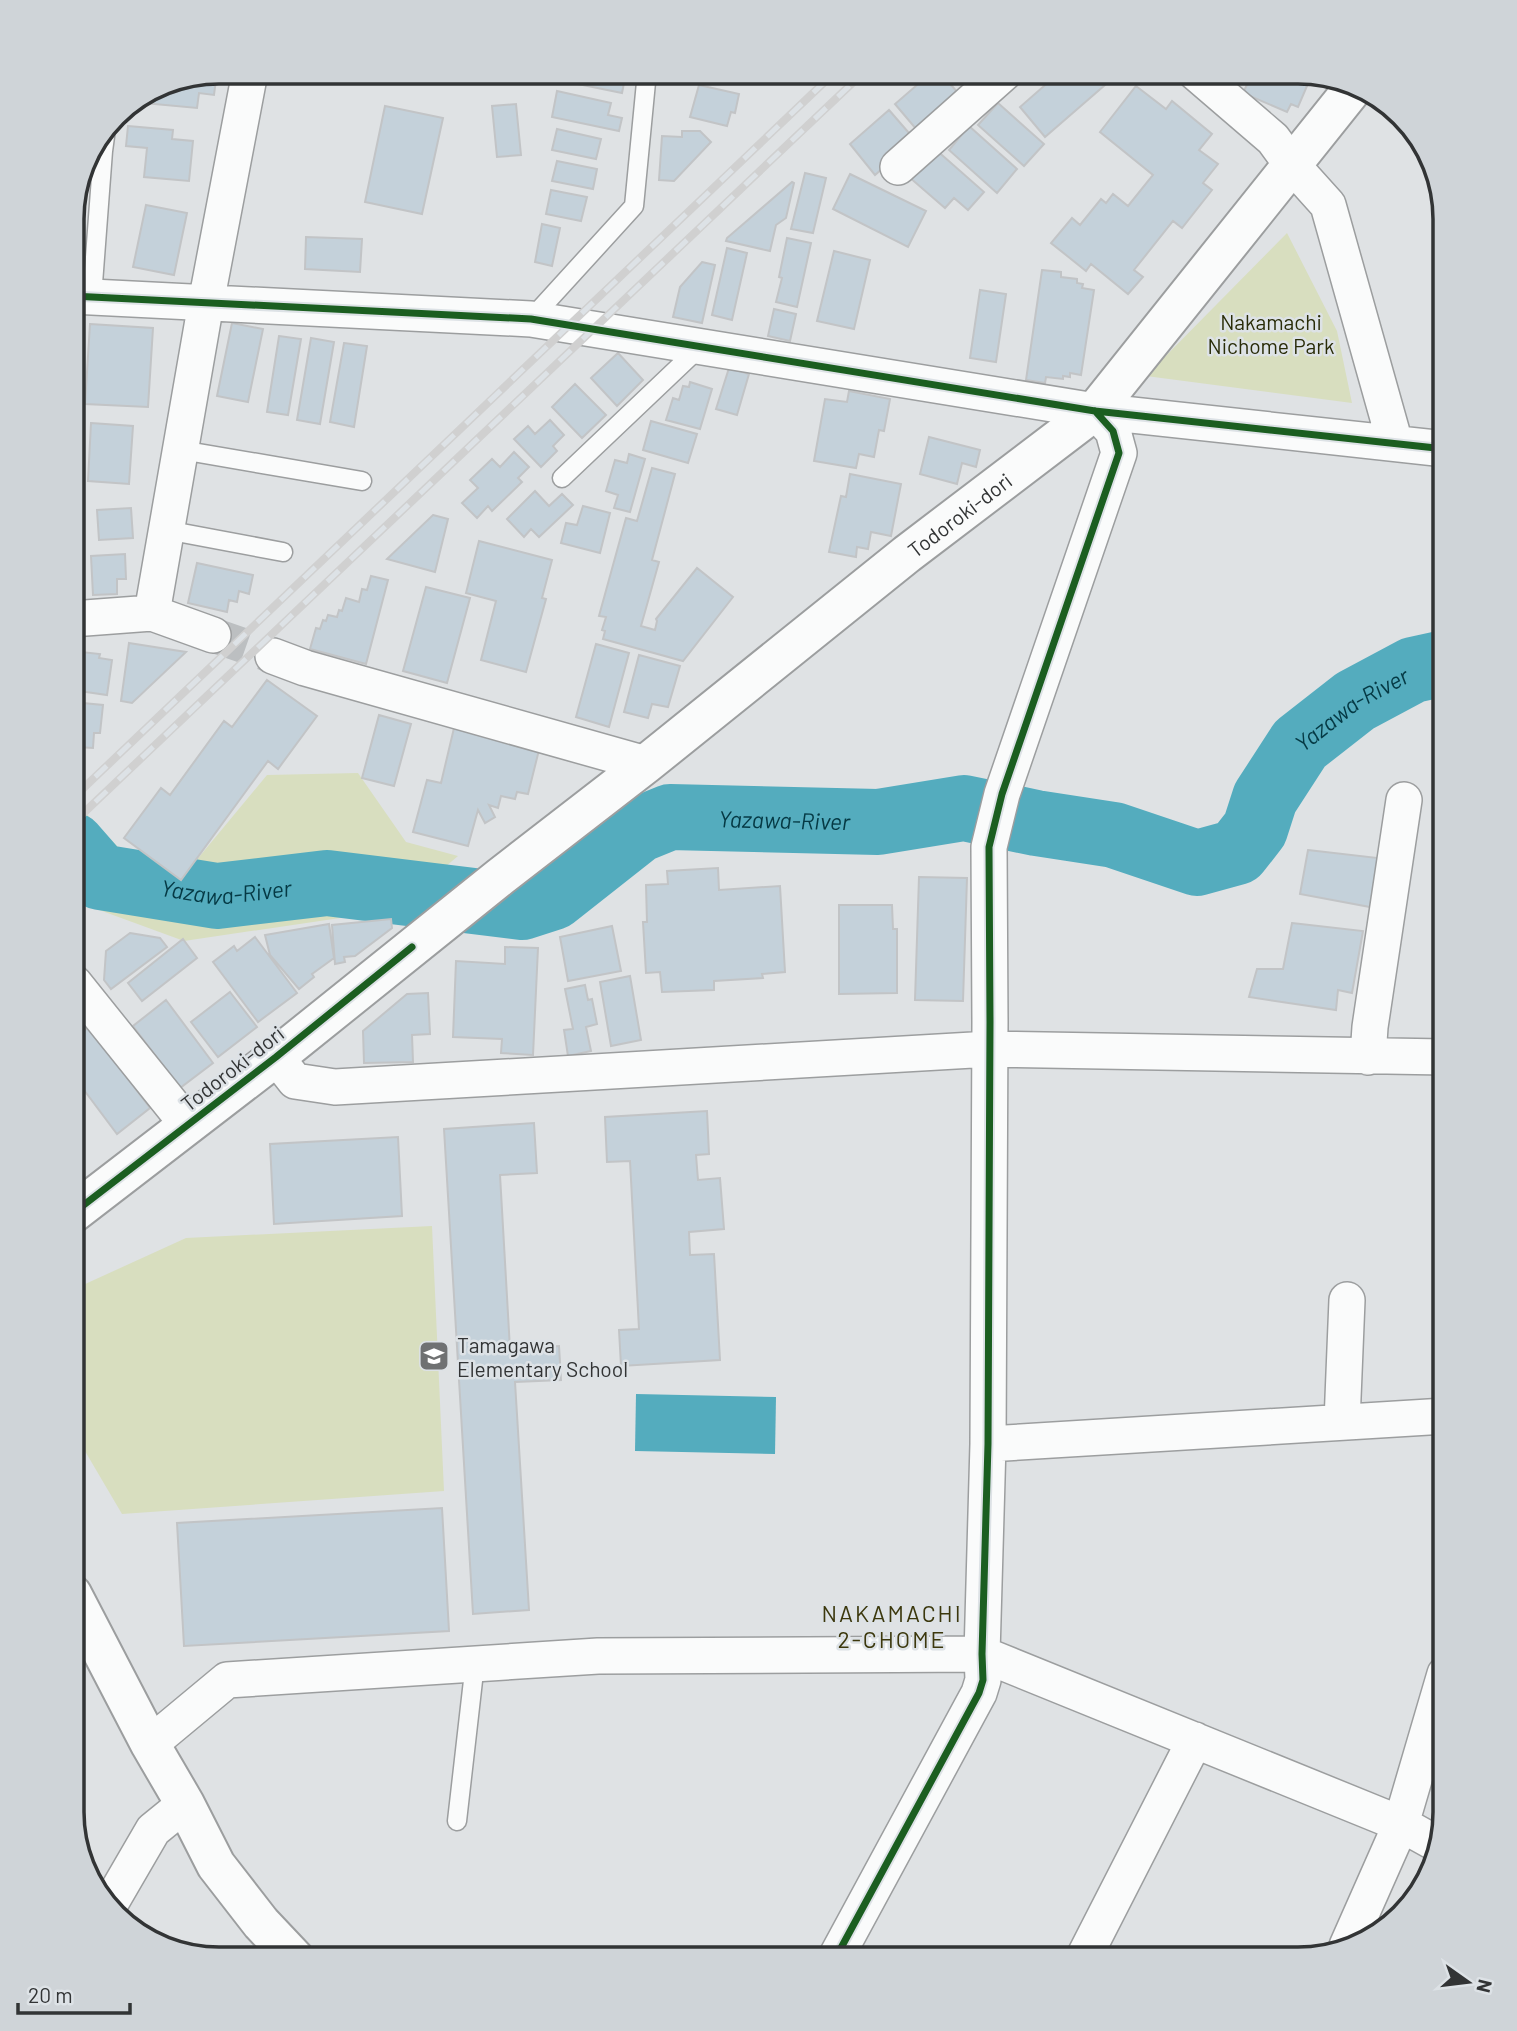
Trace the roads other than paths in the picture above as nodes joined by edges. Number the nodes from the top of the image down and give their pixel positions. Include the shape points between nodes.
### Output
1 (248, 84) edge
2 (646, 84) edge
3 (991, 84) edge
4 (1209, 84) edge
5 (1349, 94) edge
6 (103, 151) edge
7 (1292, 165) junction
8 (898, 167) dead end
9 (84, 282) edge
10 (84, 296) edge
11 (206, 303) junction
12 (531, 319) junction
13 (701, 346) junction
14 (1095, 411) junction
15 (1395, 443) junction
16 (1433, 448) edge
17 (181, 450) junction
18 (562, 478) dead end
19 (362, 481) dead end
20 (166, 530) junction
21 (283, 552) dead end
22 (152, 613) junction
23 (84, 619) edge
24 (213, 635) tunnel mouth
25 (273, 656) tunnel mouth
26 (646, 764) junction
27 (1404, 800) dead end
28 (84, 994) edge
29 (990, 1049) junction
30 (1368, 1056) junction
31 (276, 1057) junction
32 (1433, 1057) edge
33 (188, 1125) junction
34 (84, 1205) edge
35 (1347, 1300) dead end
36 (1433, 1417) edge
37 (1342, 1422) junction
38 (988, 1444) junction
39 (84, 1617) edge
40 (982, 1654) junction
41 (475, 1662) junction
42 (1433, 1715) edge
43 (1195, 1740) junction
44 (150, 1744) junction
45 (186, 1804) junction
46 (457, 1821) dead end
47 (1401, 1824) junction
48 (1430, 1840) edge
49 (114, 1897) edge
50 (1351, 1936) edge
51 (284, 1947) edge
52 (841, 1947) edge
53 (1089, 1947) edge

1 - 11 street
2 - 12 lane via 634,205
3 - 8 street
4 - 7 street via 1273,139
5 - 7 street, Todoroki-dori
6 - 9 lane
7 - 14 street, Todoroki-dori
7 - 15 street via 1328,205
10 - 11 street
11 - 12 street
11 - 17 street
12 - 13 street
13 - 14 street
13 - 18 lane
14 - 15 street
14 - 26 street, Todoroki-dori via 907,554
14 - 29 street via 1113,431 1119,453 1002,794 989,847
15 - 16 street
17 - 19 lane
17 - 20 street
20 - 21 lane
20 - 22 street
22 - 23 street
22 - 24 street
25 - 26 street
26 - 31 street, Todoroki-dori
27 - 30 street
28 - 33 street
29 - 30 street
29 - 31 street via 335,1087 295,1081
29 - 38 street
30 - 32 street
31 - 33 street, Todoroki-dori
33 - 34 street, Todoroki-dori
35 - 37 street
36 - 37 street
37 - 38 street
38 - 40 street
39 - 44 street
40 - 41 street via 598,1656
40 - 43 street
40 - 52 street via 979,1692
41 - 44 street via 227,1680
41 - 46 lane
42 - 47 street
43 - 47 street
43 - 53 street
44 - 45 street
45 - 49 street via 153,1830
45 - 51 street via 216,1865
47 - 48 street
47 - 50 street

